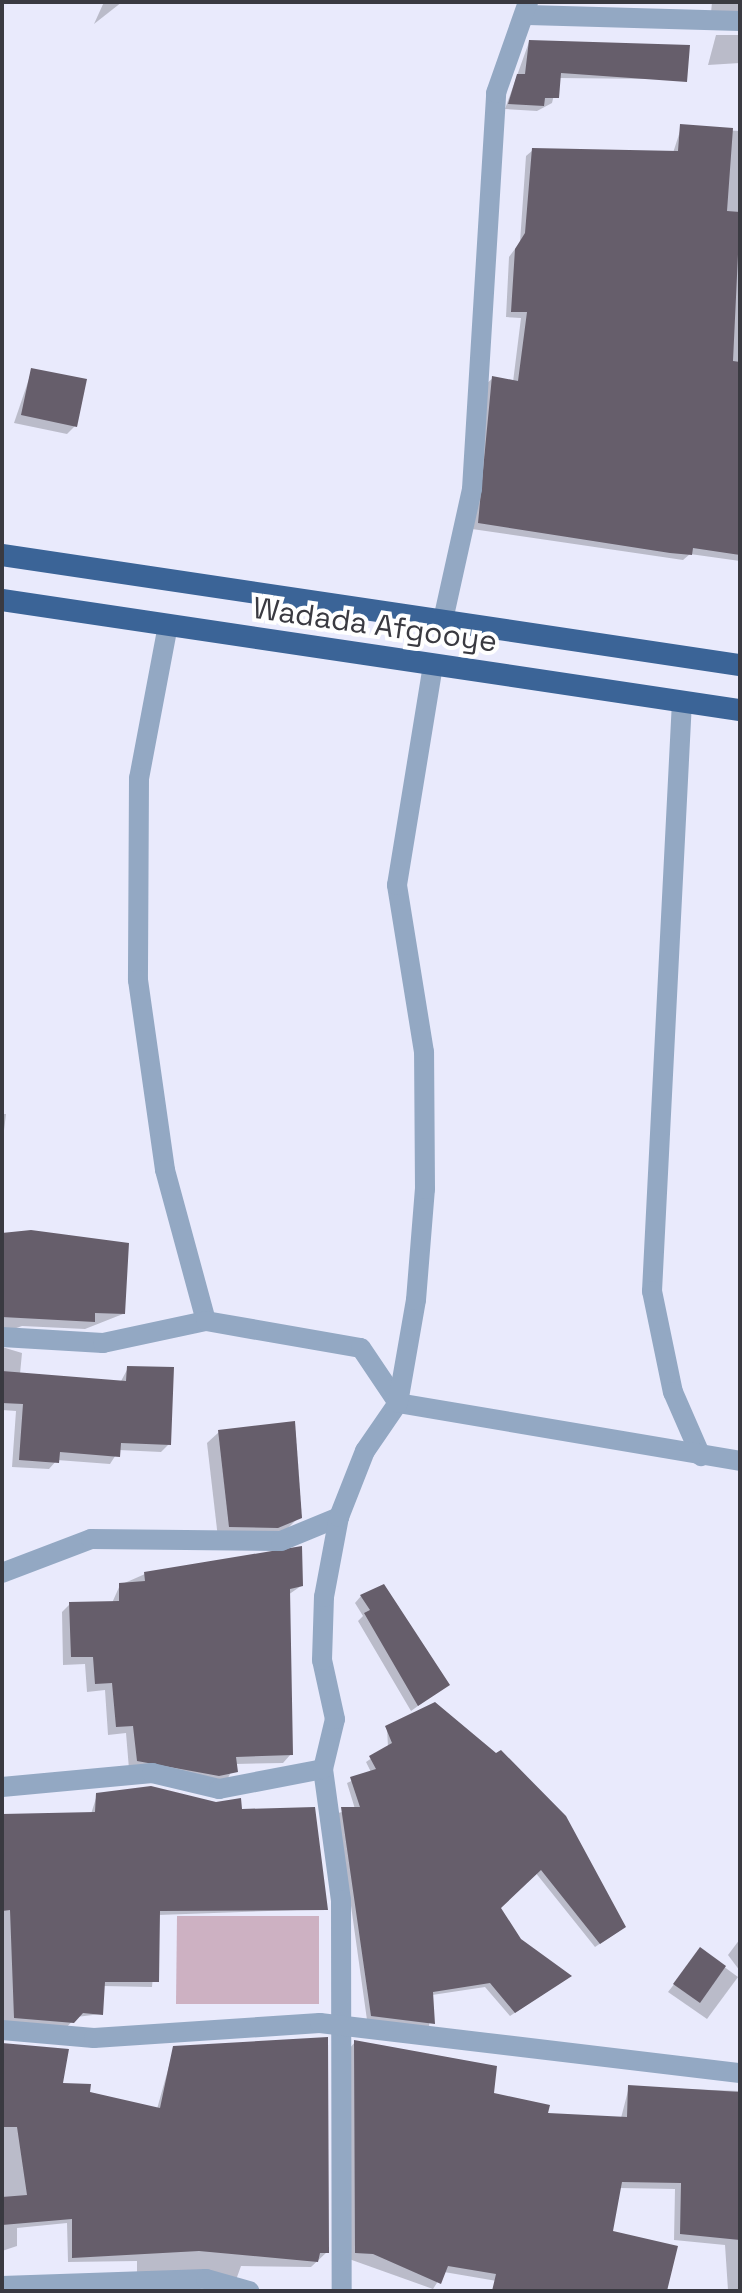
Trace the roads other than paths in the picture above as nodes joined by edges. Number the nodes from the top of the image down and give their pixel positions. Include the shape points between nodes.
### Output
1 (528, 8) edge
2 (740, 21) edge
3 (2, 555) edge
4 (2, 600) edge
5 (443, 620) junction
6 (168, 625) junction
7 (433, 664) junction
8 (740, 665) edge
9 (682, 701) junction
10 (740, 710) edge
11 (206, 1321) junction
12 (2, 1337) edge
13 (398, 1403) junction
14 (701, 1456) junction
15 (740, 1461) edge
16 (339, 1517) junction
17 (2, 1573) edge
18 (323, 1769) junction
19 (2, 1787) edge
20 (344, 2025) junction
21 (2, 2030) edge
22 (740, 2073) edge
23 (2, 2286) edge
24 (249, 2291) edge
25 (342, 2291) edge

1 - 2 street
1 - 5 street via 496,93 472,489
3 - 5 highway, Wadada Afgooye
4 - 6 highway, Wadada Afgooye
5 - 8 highway, Wadada Afgooye
6 - 7 highway, Wadada Afgooye
6 - 11 street via 139,778 138,980 165,1170
7 - 9 highway, Wadada Afgooye
7 - 13 street via 397,885 424,1052 425,1189
9 - 10 highway, Wadada Afgooye
9 - 14 street via 652,1291 673,1392
11 - 12 street via 103,1343
11 - 13 street via 361,1348
13 - 14 street via 601,1432
13 - 16 street via 365,1451
14 - 15 street
16 - 17 street via 281,1541 91,1539
16 - 18 street via 324,1597 322,1660 335,1719
18 - 19 street via 219,1789 152,1773
18 - 20 street via 341,1900
20 - 21 street via 94,2038
20 - 22 street
20 - 25 street
23 - 24 street via 206,2279

